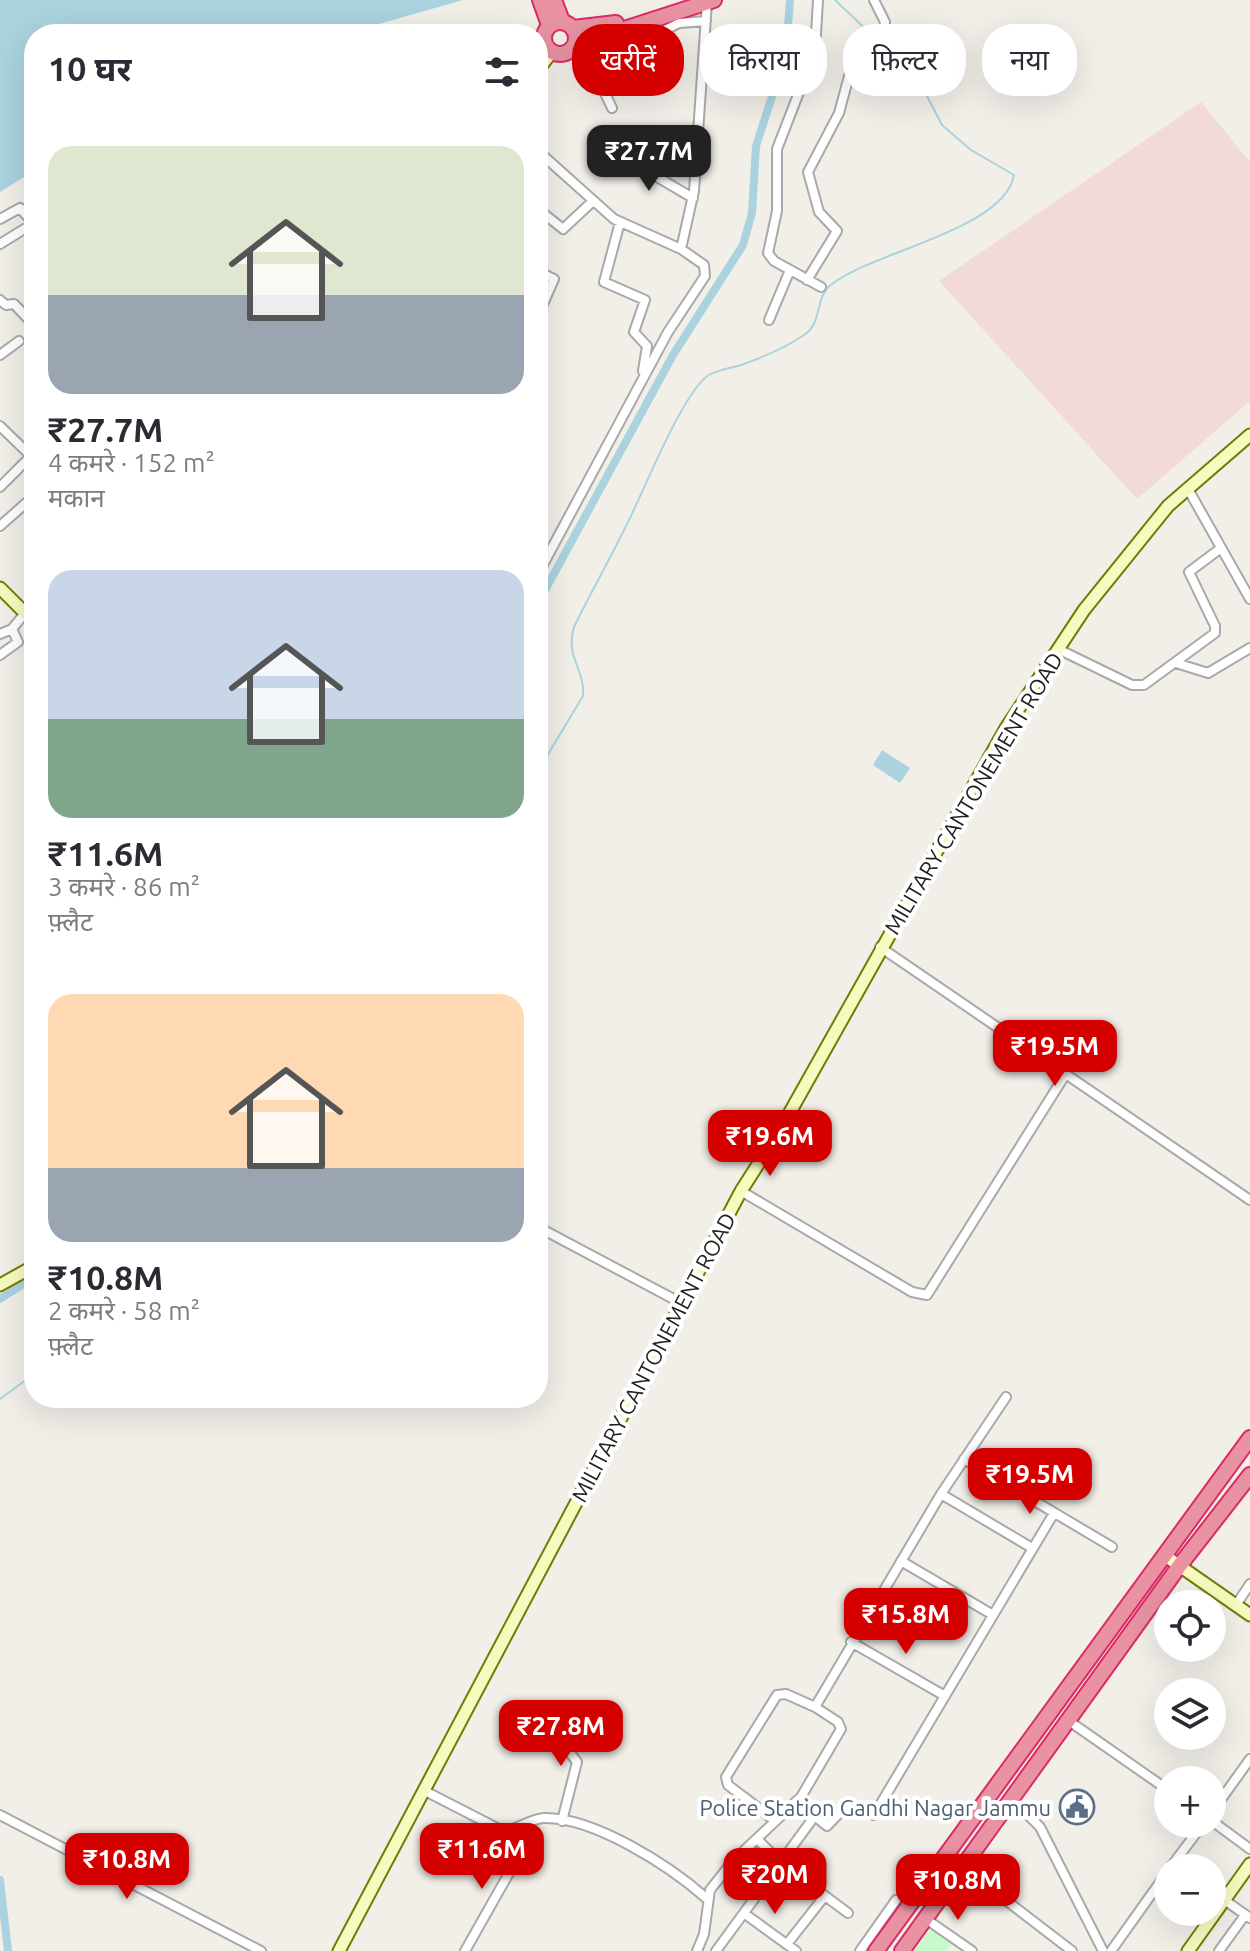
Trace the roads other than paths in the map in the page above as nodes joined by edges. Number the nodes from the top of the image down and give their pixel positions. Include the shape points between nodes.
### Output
1 (540, 0) edge
2 (554, 0) edge
3 (688, 0) edge
4 (818, 0) edge
5 (874, 0) edge
6 (711, 1) edge
7 (706, 21) junction
8 (640, 24) edge
9 (561, 25) junction
10 (548, 31) edge
11 (572, 41) edge
12 (572, 48) edge
13 (548, 52) edge
14 (612, 108) dead end
15 (653, 139) dead end
16 (623, 157) dead end
17 (548, 160) edge
18 (636, 166) junction
19 (693, 198) junction
20 (593, 201) junction
21 (24, 211) edge
22 (548, 217) edge
23 (0, 219) edge
24 (620, 222) junction
25 (24, 230) edge
26 (0, 244) edge
27 (681, 249) junction
28 (790, 270) junction
29 (548, 276) edge
30 (807, 280) junction
31 (821, 287) dead end
32 (548, 293) edge
33 (0, 300) edge
34 (24, 314) edge
35 (769, 320) dead end
36 (19, 341) dead end
37 (0, 355) edge
38 (641, 382) junction
39 (0, 426) edge
40 (1250, 435) edge
41 (24, 449) edge
42 (24, 466) edge
43 (0, 487) edge
44 (1188, 489) junction
45 (24, 505) edge
46 (0, 526) edge
47 (1221, 548) junction
48 (548, 555) edge
49 (0, 588) edge
50 (1250, 599) edge
51 (24, 609) edge
52 (24, 618) edge
53 (12, 629) junction
54 (0, 634) edge
55 (1250, 648) edge
56 (1058, 649) junction
57 (0, 655) edge
58 (1176, 663) junction
59 (880, 947) junction
60 (1065, 1075) junction
61 (741, 1191) junction
62 (1250, 1200) edge
63 (548, 1232) edge
64 (24, 1272) edge
65 (0, 1285) edge
66 (683, 1304) junction
67 (1006, 1397) dead end
68 (1250, 1438) edge
69 (964, 1459) junction
70 (1250, 1475) edge
71 (941, 1494) junction
72 (1054, 1513) junction
73 (1112, 1547) dead end
74 (1032, 1548) junction
75 (1164, 1555) junction
76 (901, 1561) junction
77 (1180, 1565) junction
78 (1250, 1584) edge
79 (1236, 1605) junction
80 (993, 1615) junction
81 (1250, 1615) edge
82 (851, 1642) junction
83 (945, 1696) junction
84 (815, 1707) junction
85 (1069, 1721) junction
86 (529, 1728) dead end
87 (1250, 1759) edge
88 (1154, 1780) edge
89 (423, 1790) junction
90 (1226, 1792) edge
91 (1013, 1800) junction
92 (796, 1801) junction
93 (0, 1815) edge
94 (814, 1817) junction
95 (774, 1820) junction
96 (562, 1821) junction
97 (4, 1822) edge
98 (513, 1830) junction
99 (1226, 1831) edge
100 (757, 1839) junction
101 (1250, 1849) edge
102 (782, 1864) junction
103 (1250, 1864) edge
104 (964, 1868) junction
105 (1154, 1891) edge
106 (1226, 1895) edge
107 (824, 1897) junction
108 (706, 1898) junction
109 (896, 1900) dead end
110 (1226, 1901) edge
111 (848, 1913) dead end
112 (745, 1914) junction
113 (1247, 1916) edge
114 (926, 1919) junction
115 (1205, 1926) edge
116 (787, 1944) junction
117 (958, 1947) edge
118 (700, 1950) edge
119 (261, 1951) edge
120 (339, 1951) edge
121 (465, 1951) edge
122 (716, 1951) edge
123 (796, 1951) edge
124 (860, 1951) edge
125 (876, 1951) edge
126 (902, 1951) edge
127 (972, 1951) edge
128 (1072, 1951) edge
129 (1103, 1951) edge
130 (1111, 1951) edge
131 (1188, 1951) edge
132 (1219, 1951) edge

1 - 9 highway
2 - 9 highway
3 - 9 highway via 610,25
4 - 28 street via 815,53 777,149 777,211 768,253
5 - 30 street via 885,22 881,34 849,76 839,113 808,172 819,212 837,231
6 - 7 street
6 - 8 highway
7 - 14 street via 679,23 592,66
7 - 19 street
9 - 10 highway
9 - 11 highway
12 - 13 highway
15 - 18 street
16 - 18 street
17 - 20 street
18 - 19 street
19 - 27 street
20 - 22 street via 563,229
20 - 24 street
21 - 23 street
24 - 27 street
24 - 38 street via 604,282 645,301 634,332 647,346
25 - 26 street
27 - 38 street via 704,265 705,276
28 - 30 street
28 - 35 street
29 - 32 street via 554,279
30 - 31 street
33 - 34 street
36 - 37 street
38 - 48 street
39 - 41 street
40 - 44 street, MILITARY CANTONEMENT ROAD
42 - 43 street
44 - 47 street
44 - 56 street, MILITARY CANTONEMENT ROAD via 1123,559
45 - 46 street
47 - 50 street
47 - 58 street via 1189,572 1215,633
49 - 51 street
52 - 53 street
53 - 54 street
53 - 57 street via 17,644
55 - 58 street via 1208,673
56 - 58 street via 1136,686
56 - 59 street, MILITARY CANTONEMENT ROAD via 1006,728
59 - 60 street
59 - 61 street, MILITARY CANTONEMENT ROAD
60 - 61 street via 927,1295 912,1292
60 - 62 street
61 - 66 street, MILITARY CANTONEMENT ROAD
63 - 66 street
64 - 65 street
66 - 89 street, MILITARY CANTONEMENT ROAD
67 - 69 street
68 - 75 highway
69 - 71 street
69 - 72 street
70 - 77 highway
71 - 74 street
71 - 76 street
72 - 73 street
72 - 74 street
74 - 80 street
75 - 77 street
75 - 125 highway
76 - 80 street
76 - 82 street
77 - 79 street
77 - 85 highway
78 - 79 street
79 - 81 street
80 - 83 street
82 - 83 street
82 - 84 street
83 - 94 street via 874,1815 845,1807 827,1826
84 - 92 street via 841,1729
84 - 95 street via 777,1695 726,1777 728,1785
85 - 88 street
85 - 91 highway
86 - 96 street via 567,1749 577,1762
87 - 90 street
89 - 98 street via 497,1830
89 - 120 street, MILITARY CANTONEMENT ROAD
91 - 104 highway
91 - 129 street via 1040,1827
92 - 94 street
92 - 95 street
93 - 97 street
94 - 102 street
95 - 100 street
96 - 98 street via 543,1818
96 - 108 street via 650,1855
97 - 119 street
98 - 121 street via 517,1859
99 - 101 street
100 - 102 street
100 - 108 street
102 - 107 street
102 - 112 street
103 - 106 street
104 - 114 highway
104 - 128 street
105 - 130 street
107 - 111 street
107 - 116 street
108 - 118 street
109 - 124 street
110 - 113 street
112 - 116 street
112 - 122 street
113 - 132 street
114 - 117 street
114 - 126 highway
115 - 131 street
116 - 123 street
117 - 127 street

